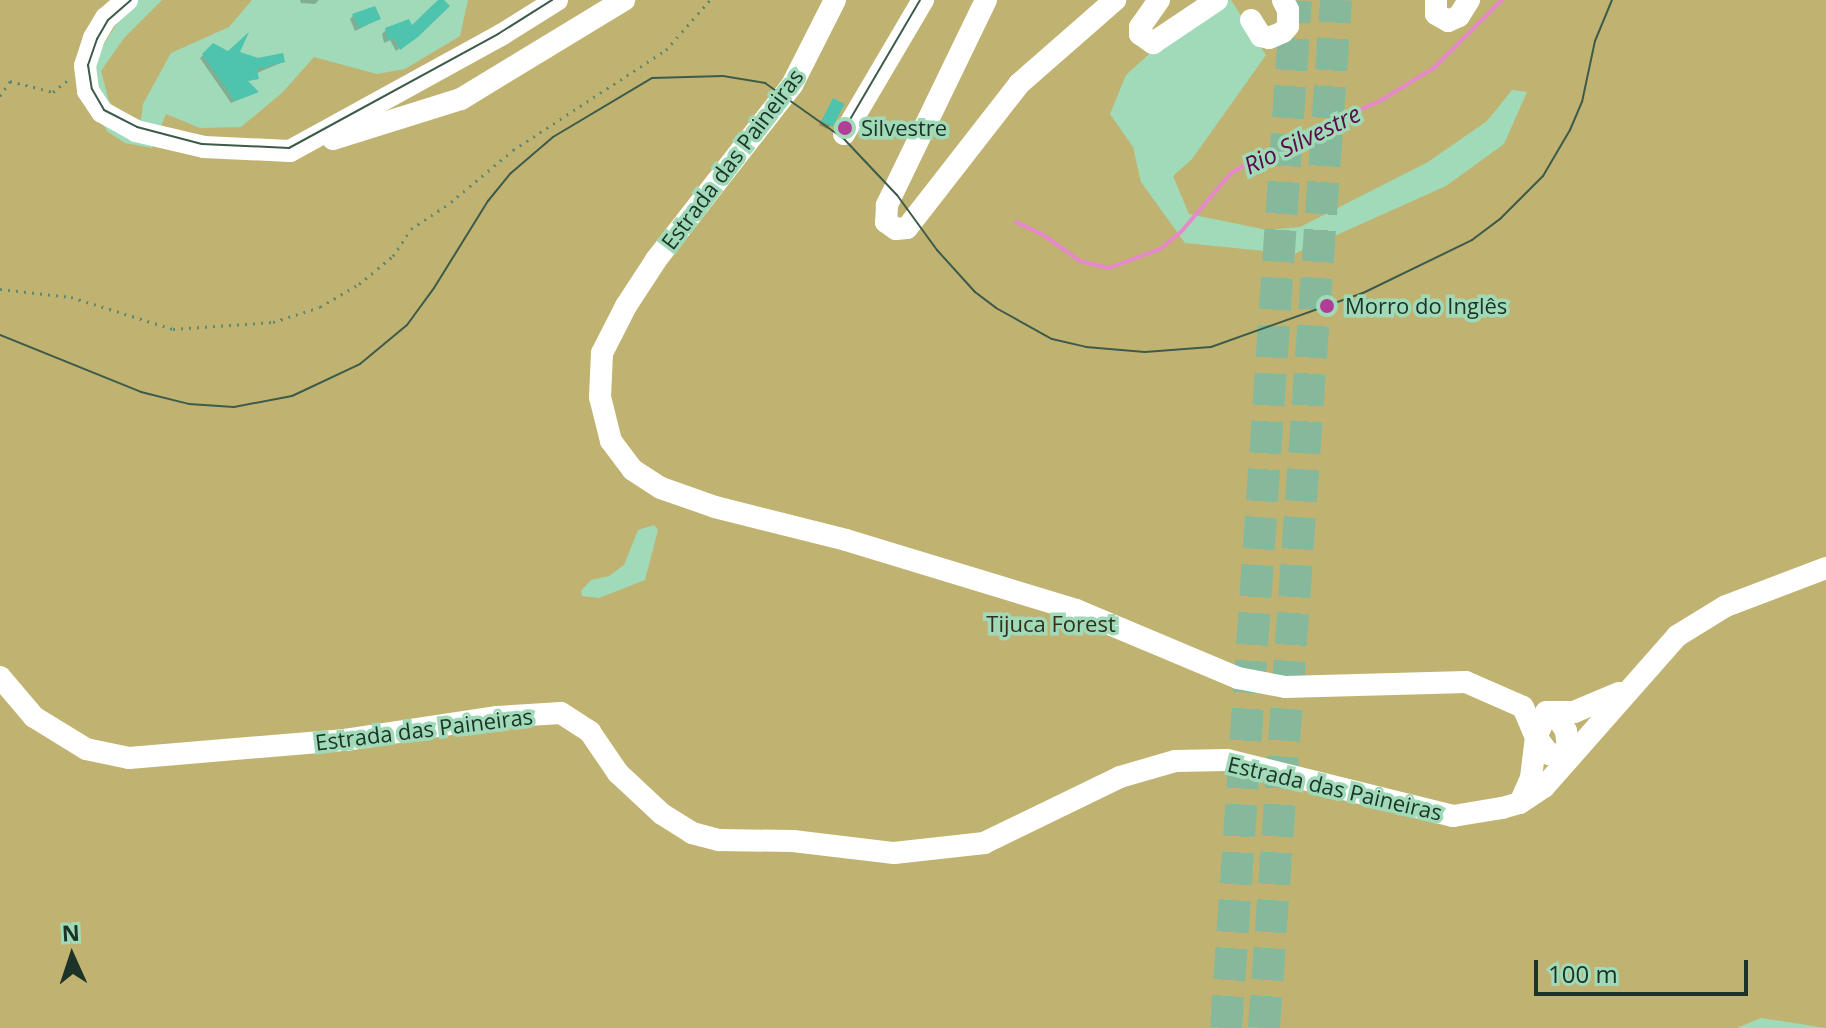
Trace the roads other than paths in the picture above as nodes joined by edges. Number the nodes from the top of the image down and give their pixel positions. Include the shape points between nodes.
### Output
1 (127, 0) edge
2 (557, 0) edge
3 (624, 0) edge
4 (835, 0) edge
5 (923, 0) edge
6 (986, 0) edge
7 (1115, 0) edge
8 (1159, 0) edge
9 (1217, 0) edge
10 (1283, 0) edge
11 (1436, 0) edge
12 (1469, 0) edge
13 (1251, 20) dead end
14 (844, 134) dead end
15 (290, 151) junction
16 (1826, 568) edge
17 (0, 677) edge
18 (1630, 687) junction
19 (1523, 707) junction
20 (1555, 714) junction
21 (1536, 737) junction
22 (1569, 755) junction
23 (1520, 803) junction

1 - 15 street via 106,18 85,66 88,91 102,112 136,131 204,147
2 - 15 street
3 - 15 street via 461,99
4 - 19 street, Estrada das Paineiras via 792,85 656,260 602,353 600,397 611,441 633,470 661,488 715,507 846,540 1076,610 1238,678 1285,687 1466,682
5 - 14 street
6 - 7 street via 887,205 886,222 896,229 907,228 1019,84
8 - 9 street via 1140,27 1140,34 1153,43
10 - 13 street via 1288,10 1283,32 1261,36
11 - 12 street via 1436,14 1448,21 1459,16
16 - 18 street via 1714,614 1677,636
17 - 23 street, Estrada das Paineiras via 34,717 86,749 129,758 345,740 561,713 590,732 618,773 662,814 692,833 719,840 793,841 894,853 984,843 1120,777 1175,761 1227,760 1453,816
18 - 20 street via 1601,704
18 - 22 street
19 - 20 street, Estrada das Paineiras
19 - 21 street
20 - 21 street via 1544,720
20 - 22 street via 1566,731
21 - 22 street via 1549,754
21 - 23 street via 1531,778
22 - 23 street via 1544,787

